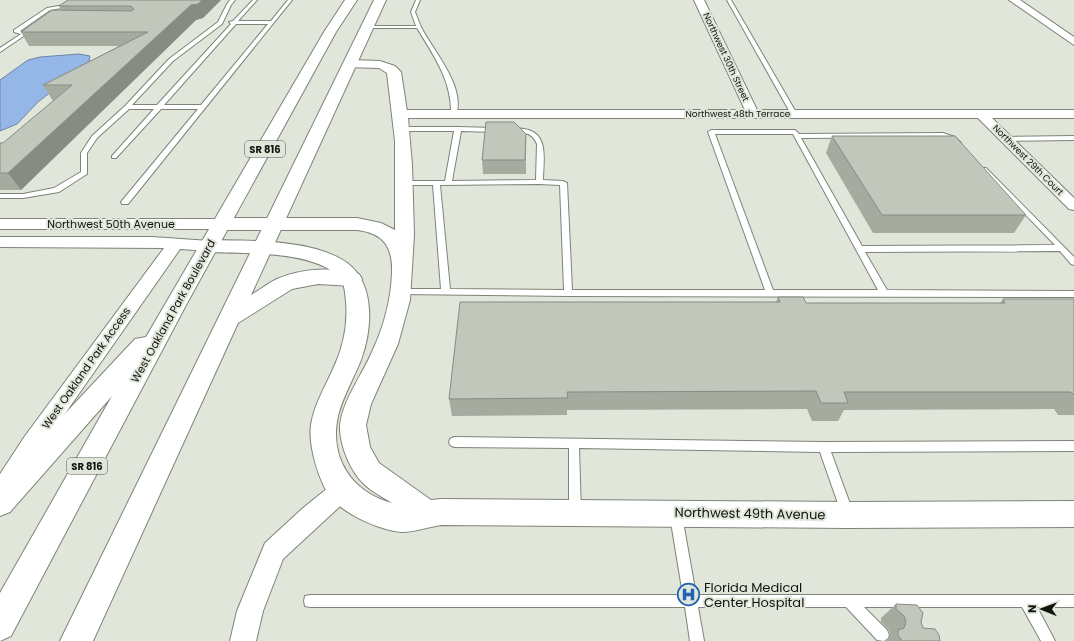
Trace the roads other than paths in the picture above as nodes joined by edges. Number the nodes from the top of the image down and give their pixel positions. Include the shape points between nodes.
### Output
1 (233, 0) edge
2 (255, 0) edge
3 (290, 0) edge
4 (351, 0) edge
5 (380, 0) edge
6 (418, 0) edge
7 (699, 0) edge
8 (729, 0) edge
9 (1014, 0) edge
10 (54, 14) edge
11 (272, 22) junction
12 (220, 23) junction
13 (235, 23) junction
14 (36, 26) edge
15 (368, 27) junction
16 (419, 27) junction
17 (25, 34) junction
18 (1074, 42) edge
19 (0, 50) edge
20 (351, 64) junction
21 (127, 107) junction
22 (159, 107) junction
23 (203, 107) junction
24 (402, 114) junction
25 (454, 114) junction
26 (752, 114) junction
27 (794, 114) junction
28 (981, 114) junction
29 (1074, 114) edge
30 (402, 129) junction
31 (458, 129) junction
32 (798, 136) junction
33 (1074, 138) edge
34 (1007, 139) junction
35 (964, 149) edge
36 (114, 157) dead end
37 (980, 166) edge
38 (539, 182) junction
39 (405, 183) junction
40 (436, 183) junction
41 (448, 183) junction
42 (0, 196) edge
43 (125, 202) dead end
44 (1074, 206) edge
45 (0, 224) edge
46 (222, 224) junction
47 (274, 224) junction
48 (0, 242) edge
49 (175, 244) junction
50 (210, 246) junction
51 (1062, 248) junction
52 (263, 249) junction
53 (860, 249) junction
54 (1074, 262) edge
55 (403, 263) junction
56 (352, 279) junction
57 (400, 292) junction
58 (446, 292) junction
59 (568, 292) junction
60 (770, 293) junction
61 (884, 293) junction
62 (1074, 294) edge
63 (174, 308) junction
64 (231, 317) junction
65 (454, 442) dead end
66 (574, 444) junction
67 (1074, 446) edge
68 (824, 447) junction
69 (342, 490) junction
70 (0, 494) edge
71 (0, 503) edge
72 (575, 512) junction
73 (675, 512) junction
74 (426, 514) junction
75 (1074, 514) edge
76 (848, 515) junction
77 (310, 601) dead end
78 (849, 601) junction
79 (921, 601) junction
80 (1026, 601) junction
81 (1074, 601) edge
82 (690, 602) junction
83 (918, 615) edge
84 (0, 625) edge
85 (882, 635) dead end
86 (76, 641) edge
87 (243, 641) edge
88 (696, 641) edge
89 (1048, 641) edge

1 - 12 lane
2 - 13 lane
3 - 11 lane
4 - 46 main road, West Oakland Park Boulevard / SR 816 via 330,32
5 - 15 main road
6 - 16 lane via 413,12
7 - 26 street, Northwest 30th Street
8 - 27 lane
9 - 18 street
10 - 17 lane via 68,5 49,8 16,31
11 - 13 lane
11 - 23 lane
12 - 13 lane
12 - 21 lane via 171,60
13 - 22 lane
14 - 17 lane
15 - 16 lane
15 - 20 main road
16 - 25 lane via 446,73 455,102
17 - 19 lane
20 - 24 main road via 389,67 394,72
20 - 47 main road
21 - 22 lane
21 - 42 lane via 94,137 84,153 85,173 56,190 23,196
22 - 23 lane
22 - 36 lane
23 - 43 lane
24 - 25 street, Northwest 48th Terrace
24 - 30 main road
25 - 26 street, Northwest 48th Terrace
26 - 27 street, Northwest 48th Terrace
27 - 28 street, Northwest 48th Terrace
28 - 29 street, Northwest 48th Terrace
28 - 34 street, Northwest 29th Court
30 - 31 lane
30 - 39 main road
31 - 38 lane via 528,130 538,138 540,144
31 - 41 lane
32 - 35 lane via 943,135 953,138
32 - 53 lane
32 - 60 lane via 794,131 712,132
33 - 34 lane
34 - 44 street, Northwest 29th Court
37 - 51 lane
38 - 41 lane
38 - 59 lane via 563,183
39 - 40 lane
39 - 55 main road
40 - 41 lane
40 - 58 lane
45 - 46 street, Northwest 50th Avenue
46 - 47 main road
46 - 50 main road, West Oakland Park Boulevard / SR 816
47 - 52 main road
47 - 55 main road via 339,224 375,228 390,235 395,241
48 - 49 street, Northwest 50th Avenue
49 - 50 street, Northwest 50th Avenue
49 - 70 street, West Oakland Park Access via 33,442
50 - 52 main road
50 - 63 main road, West Oakland Park Boulevard / SR 816
51 - 53 lane
51 - 54 lane
52 - 56 main road via 300,252 331,262
52 - 64 main road
53 - 61 lane
55 - 57 main road
56 - 64 main road via 324,276 285,284
56 - 69 main road, Northwest 49th Avenue via 357,304 357,332 349,361 329,407 323,433 326,456
57 - 58 lane
57 - 74 main road via 388,344 356,414 353,427 363,462 377,480 403,495
58 - 59 lane
59 - 60 lane
60 - 61 lane
61 - 62 lane
63 - 71 main road via 105,390 62,433
63 - 84 main road, West Oakland Park Boulevard / SR 816
64 - 86 main road
65 - 66 lane
66 - 68 lane
66 - 72 lane
67 - 68 lane
68 - 76 lane
69 - 74 main road, Northwest 49th Avenue via 361,505 380,513 400,518
69 - 87 street via 274,551 250,611
72 - 73 main road, Northwest 49th Avenue
72 - 74 main road, Northwest 49th Avenue
73 - 76 main road, Northwest 49th Avenue
73 - 82 lane
75 - 76 main road, Northwest 49th Avenue
77 - 82 lane
78 - 79 lane
78 - 82 lane
78 - 85 lane
79 - 80 lane
79 - 83 lane
80 - 81 lane
80 - 89 lane
82 - 88 lane

